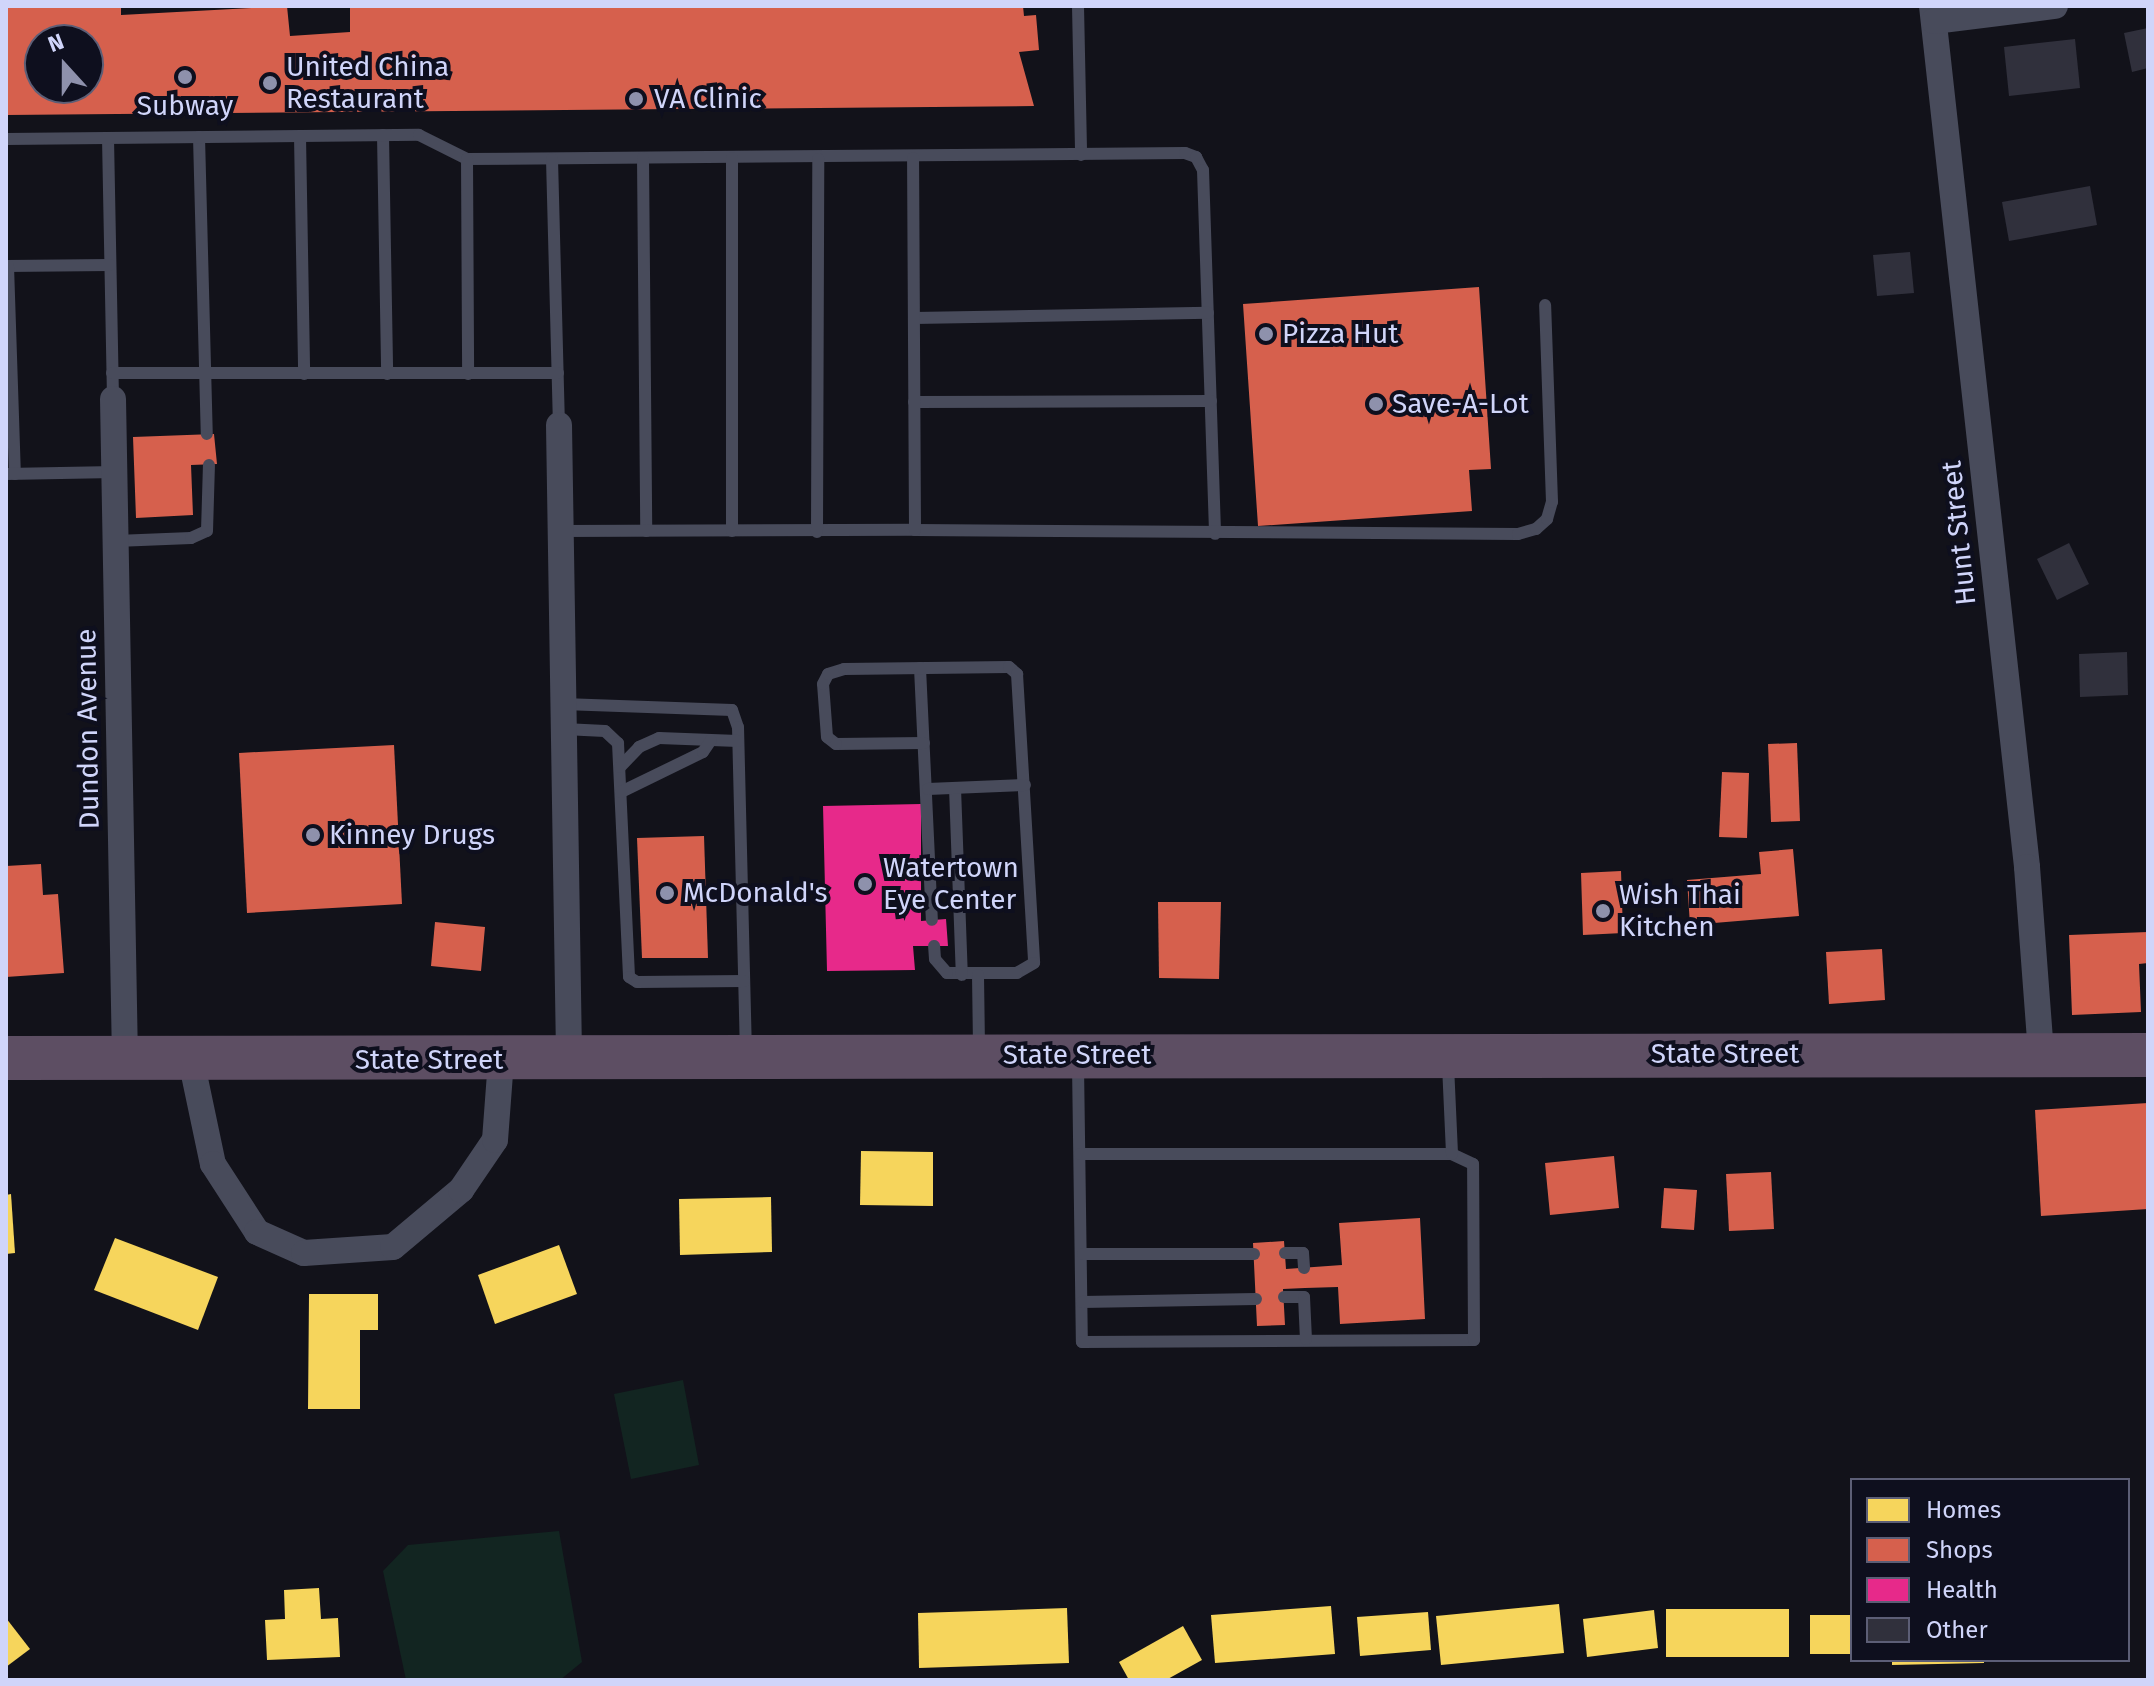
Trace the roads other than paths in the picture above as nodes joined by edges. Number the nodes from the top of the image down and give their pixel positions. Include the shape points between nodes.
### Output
1 (1078, 6) edge
2 (2055, 6) edge
3 (1933, 13) edge
4 (383, 135) junction
5 (300, 136) junction
6 (199, 137) junction
7 (108, 138) junction
8 (6, 139) edge
9 (1081, 155) junction
10 (643, 158) junction
11 (732, 158) junction
12 (913, 158) junction
13 (467, 159) junction
14 (552, 159) junction
15 (818, 159) junction
16 (110, 265) junction
17 (7, 266) edge
18 (1545, 305) dead end
19 (1208, 313) junction
20 (8, 316) edge
21 (914, 318) junction
22 (205, 373) junction
23 (558, 373) junction
24 (304, 374) junction
25 (387, 374) junction
26 (468, 374) junction
27 (113, 386) junction
28 (1211, 401) junction
29 (914, 402) junction
30 (559, 425) joint
31 (207, 434) dead end
32 (209, 465) dead end
33 (115, 472) junction
34 (11, 474) edge
35 (915, 530) junction
36 (561, 531) junction
37 (646, 531) junction
38 (732, 531) junction
39 (817, 532) junction
40 (1215, 534) junction
41 (116, 541) junction
42 (920, 668) junction
43 (564, 716) junction
44 (711, 740) junction
45 (738, 741) junction
46 (924, 743) junction
47 (620, 767) junction
48 (1025, 785) junction
49 (955, 788) junction
50 (928, 789) junction
51 (621, 792) junction
52 (932, 920) dead end
53 (934, 946) dead end
54 (962, 975) junction
55 (978, 975) junction
56 (744, 981) junction
57 (1447, 1054) junction
58 (2041, 1054) junction
59 (979, 1055) junction
60 (1078, 1055) junction
61 (2148, 1055) edge
62 (746, 1056) junction
63 (6, 1058) edge
64 (569, 1058) junction
65 (125, 1059) junction
66 (191, 1060) junction
67 (501, 1060) junction
68 (1080, 1154) junction
69 (1452, 1154) junction
70 (1285, 1253) dead end
71 (1083, 1254) junction
72 (1254, 1254) dead end
73 (1304, 1268) dead end
74 (1284, 1297) dead end
75 (1256, 1299) dead end
76 (1082, 1302) junction
77 (1306, 1339) junction

1 - 9 lane
2 - 3 street
3 - 58 street, Hunt Street via 2024,836
4 - 5 lane
4 - 13 lane via 419,135
4 - 25 lane
5 - 6 lane
5 - 24 lane
6 - 7 lane
6 - 22 lane
7 - 8 lane
7 - 16 lane
9 - 12 lane
9 - 19 lane via 1196,157 1203,170
10 - 11 lane
10 - 14 lane
10 - 37 lane
11 - 15 lane
11 - 38 lane
12 - 15 lane
12 - 21 lane
13 - 14 lane
13 - 26 lane
14 - 23 lane
15 - 39 lane
16 - 17 lane
16 - 27 lane
17 - 20 lane
18 - 40 lane via 1552,502 1547,519 1536,529 1518,534
19 - 21 lane
19 - 28 lane
20 - 34 lane
21 - 29 lane
22 - 24 lane
22 - 27 lane
22 - 31 lane
23 - 26 lane
23 - 30 lane
24 - 25 lane
25 - 26 lane
27 - 33 street, Dundon Avenue
28 - 29 lane
28 - 40 lane
29 - 35 lane
30 - 36 street
32 - 41 lane via 207,531 191,538
33 - 34 lane
33 - 41 street, Dundon Avenue
35 - 39 lane
35 - 40 lane
36 - 37 lane
36 - 43 street
37 - 38 lane
38 - 39 lane
41 - 65 street, Dundon Avenue
42 - 46 lane
42 - 46 lane via 828,674 823,684 824,727 836,744
42 - 48 lane via 1009,667 1017,674
43 - 45 lane via 726,706 736,716
43 - 47 lane via 605,731 618,743
43 - 64 street
44 - 45 lane
44 - 47 lane via 659,738 639,747
44 - 51 lane via 703,752
45 - 56 lane
46 - 50 lane
47 - 51 lane
48 - 49 lane
48 - 55 lane via 1034,963 1017,973
49 - 50 lane
49 - 54 lane
50 - 52 lane
51 - 56 lane via 629,977 637,982
53 - 54 lane via 940,968
54 - 55 lane
55 - 59 lane
56 - 62 lane
57 - 58 highway, State Street
57 - 60 highway, State Street
57 - 69 lane
58 - 61 highway, State Street
59 - 60 highway, State Street
59 - 62 highway, State Street
60 - 68 lane
62 - 64 highway, State Street
63 - 65 highway, State Street
64 - 67 highway, State Street
65 - 66 highway, State Street
66 - 67 highway, State Street
66 - 67 street via 213,1164 257,1232 304,1253 393,1247 461,1190 495,1140
68 - 69 lane
68 - 71 lane
69 - 77 lane via 1473,1164 1474,1340
70 - 73 lane via 1303,1253
71 - 72 lane
71 - 76 lane
74 - 77 lane via 1304,1292
75 - 76 lane
76 - 77 lane via 1082,1342

